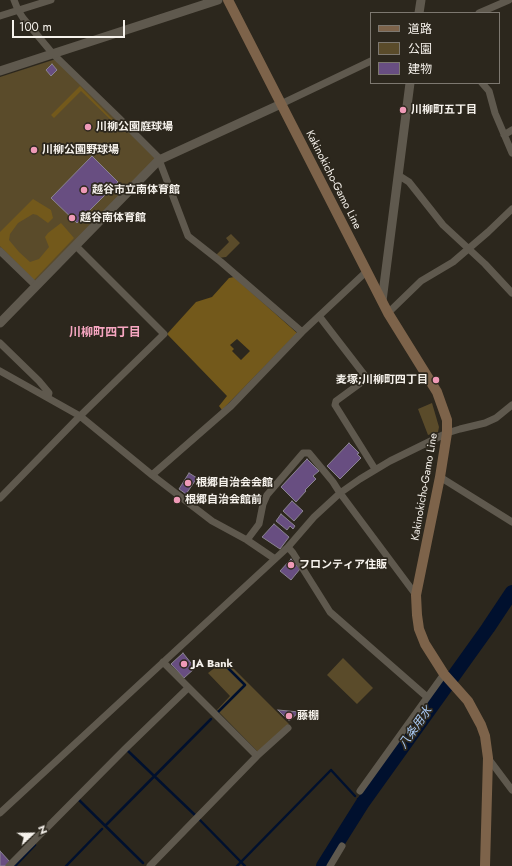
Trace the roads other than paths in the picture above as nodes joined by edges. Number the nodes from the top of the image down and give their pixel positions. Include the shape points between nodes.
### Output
1 (14, 0) edge
2 (51, 0) edge
3 (218, 0) edge
4 (228, 0) edge
5 (421, 0) edge
6 (509, 0) edge
7 (18, 10) junction
8 (419, 12) edge
9 (481, 12) edge
10 (0, 16) edge
11 (53, 54) junction
12 (370, 61) edge
13 (0, 71) edge
14 (410, 84) edge
15 (483, 84) edge
16 (281, 104) junction
17 (512, 130) edge
18 (504, 135) junction
19 (512, 153) edge
20 (159, 160) junction
21 (398, 175) junction
22 (512, 208) edge
23 (76, 246) junction
24 (469, 248) junction
25 (0, 251) edge
26 (367, 271) junction
27 (36, 286) junction
28 (512, 293) edge
29 (382, 301) junction
30 (388, 313) junction
31 (319, 316) junction
32 (0, 323) edge
33 (302, 332) junction
34 (0, 343) edge
35 (0, 371) edge
36 (48, 397) junction
37 (512, 405) edge
38 (80, 416) junction
39 (447, 433) junction
40 (375, 469) junction
41 (152, 475) junction
42 (440, 477) junction
43 (340, 493) junction
44 (0, 498) edge
45 (512, 522) edge
46 (247, 540) junction
47 (288, 547) junction
48 (275, 559) junction
49 (416, 595) junction
50 (163, 662) junction
51 (446, 676) junction
52 (188, 688) junction
53 (427, 697) junction
54 (288, 728) dead end
55 (257, 756) junction
56 (488, 758) junction
57 (512, 790) edge
58 (360, 791) dead end
59 (0, 813) edge
60 (342, 846) dead end
61 (9, 866) edge
62 (150, 866) edge
63 (330, 866) edge
64 (485, 866) edge

1 - 7 street
2 - 7 street
3 - 11 street
4 - 16 main road, Kakinokicho-Gamo Line
5 - 8 street
6 - 9 street
7 - 10 street
7 - 11 street
11 - 13 street
11 - 20 street
12 - 16 street
14 - 21 street
15 - 18 street via 489,91
16 - 20 street
16 - 26 main road, Kakinokicho-Gamo Line
17 - 18 street
18 - 19 street
20 - 23 street
20 - 33 street via 188,236
21 - 24 street via 409,182 443,224
21 - 29 street
22 - 24 street
23 - 27 street
23 - 38 street via 164,334
24 - 28 street
24 - 30 street via 453,262 421,280
25 - 27 street
26 - 29 main road, Kakinokicho-Gamo Line
26 - 31 street
27 - 32 street
29 - 30 main road, Kakinokicho-Gamo Line
30 - 39 main road, Kakinokicho-Gamo Line via 437,392 447,420
31 - 33 street
31 - 40 street via 366,377 336,401 335,405
33 - 41 street via 231,406
34 - 36 street via 44,387 49,393
35 - 36 street
36 - 38 street
37 - 39 street via 485,423
38 - 41 street
38 - 44 street
39 - 40 street
39 - 42 main road, Kakinokicho-Gamo Line
40 - 43 street
41 - 46 street via 212,521
42 - 45 street
42 - 49 main road, Kakinokicho-Gamo Line
43 - 46 street via 309,453 303,453 267,495 259,524
43 - 47 street via 314,517
43 - 49 street
46 - 48 street
47 - 48 street
47 - 53 street via 330,612
48 - 50 street
49 - 51 main road, Kakinokicho-Gamo Line via 419,629 424,644
50 - 52 street
50 - 59 street
51 - 53 street
51 - 56 main road, Kakinokicho-Gamo Line via 468,701 482,725
52 - 55 street
52 - 61 street
53 - 58 street
54 - 55 street
55 - 62 street
56 - 57 street
56 - 64 main road, Kakinokicho-Gamo Line
60 - 63 street

